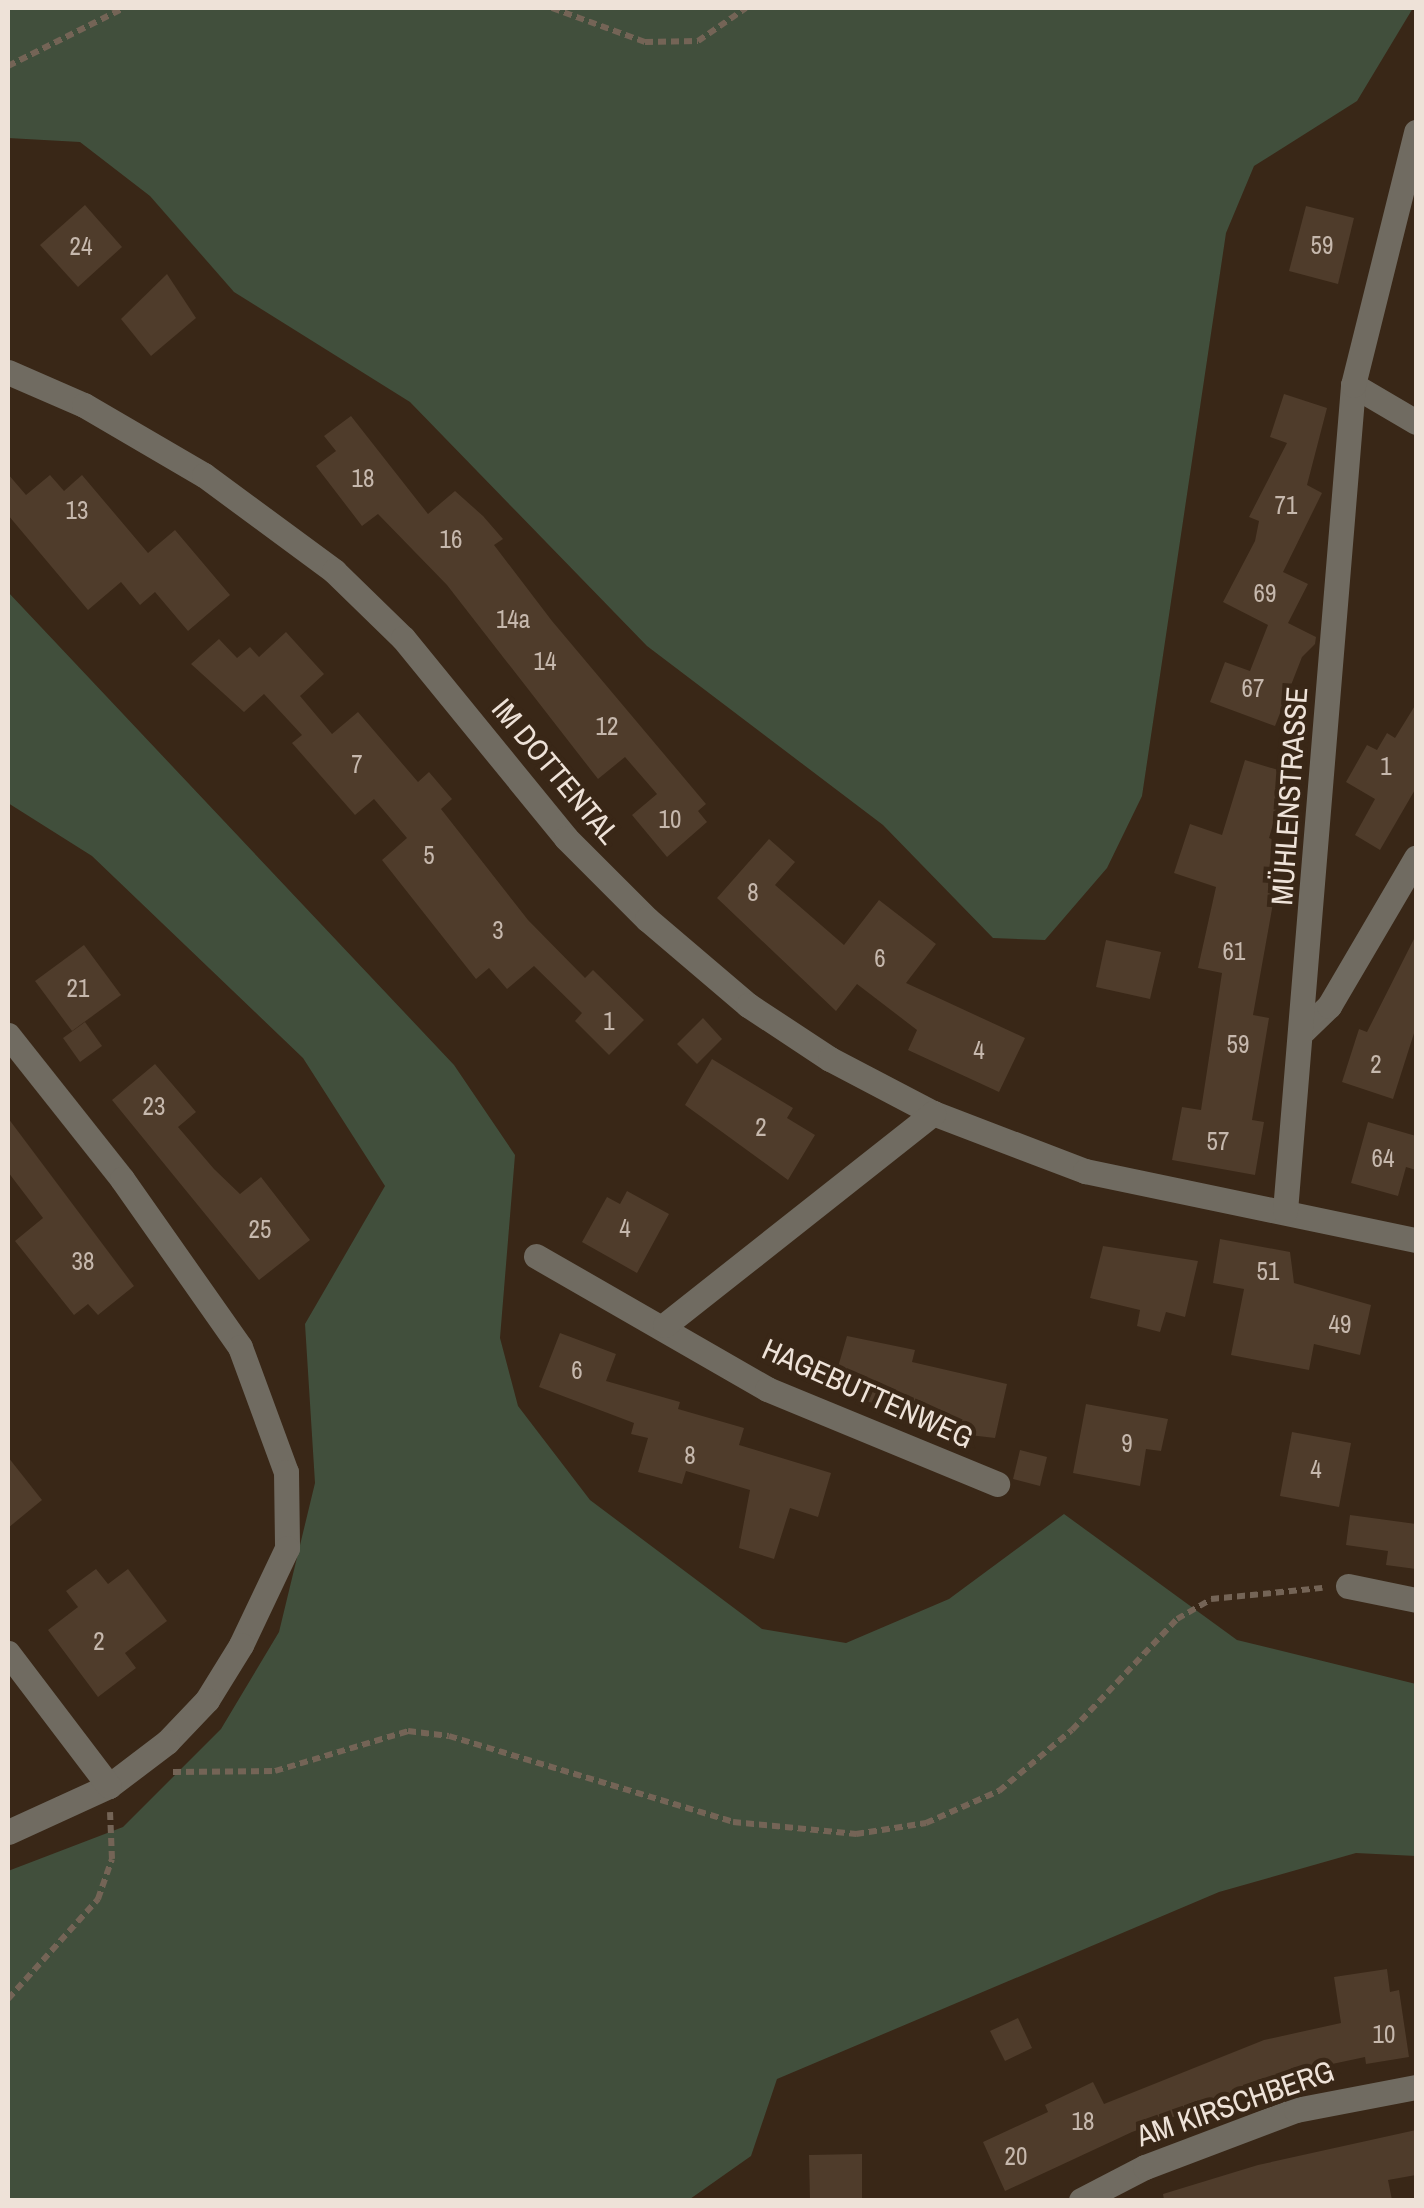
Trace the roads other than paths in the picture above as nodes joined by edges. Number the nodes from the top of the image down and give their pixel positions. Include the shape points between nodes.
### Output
1 (1416, 132) edge
2 (8, 372) edge
3 (1353, 385) junction
4 (1416, 422) edge
5 (1416, 858) edge
6 (1304, 1030) junction
7 (8, 1035) edge
8 (933, 1113) junction
9 (1285, 1211) junction
10 (1416, 1240) edge
11 (536, 1256) dead end
12 (664, 1325) junction
13 (997, 1484) dead end
14 (1348, 1586) road end
15 (1416, 1600) edge
16 (8, 1652) edge
17 (119, 1778) junction
18 (8, 1832) edge
19 (1416, 2086) edge
20 (1082, 2200) edge

1 - 3 street, MÜHLENSTRASSE
2 - 8 street, IM DOTTENTAL via 84,405 204,475 334,570 404,638 566,838 647,919 748,1006
3 - 4 street
3 - 6 street, MÜHLENSTRASSE
5 - 6 street via 1329,1006
6 - 9 street, MÜHLENSTRASSE
7 - 17 street via 133,1192 240,1347 286,1472 288,1548 207,1700
8 - 9 street, IM DOTTENTAL via 1085,1171
8 - 12 street
9 - 10 street
11 - 12 street, HAGEBUTTENWEG
12 - 13 street, HAGEBUTTENWEG via 766,1389
14 - 15 street
16 - 17 street
17 - 18 street
19 - 20 street, AM KIRSCHBERG via 1280,2116

